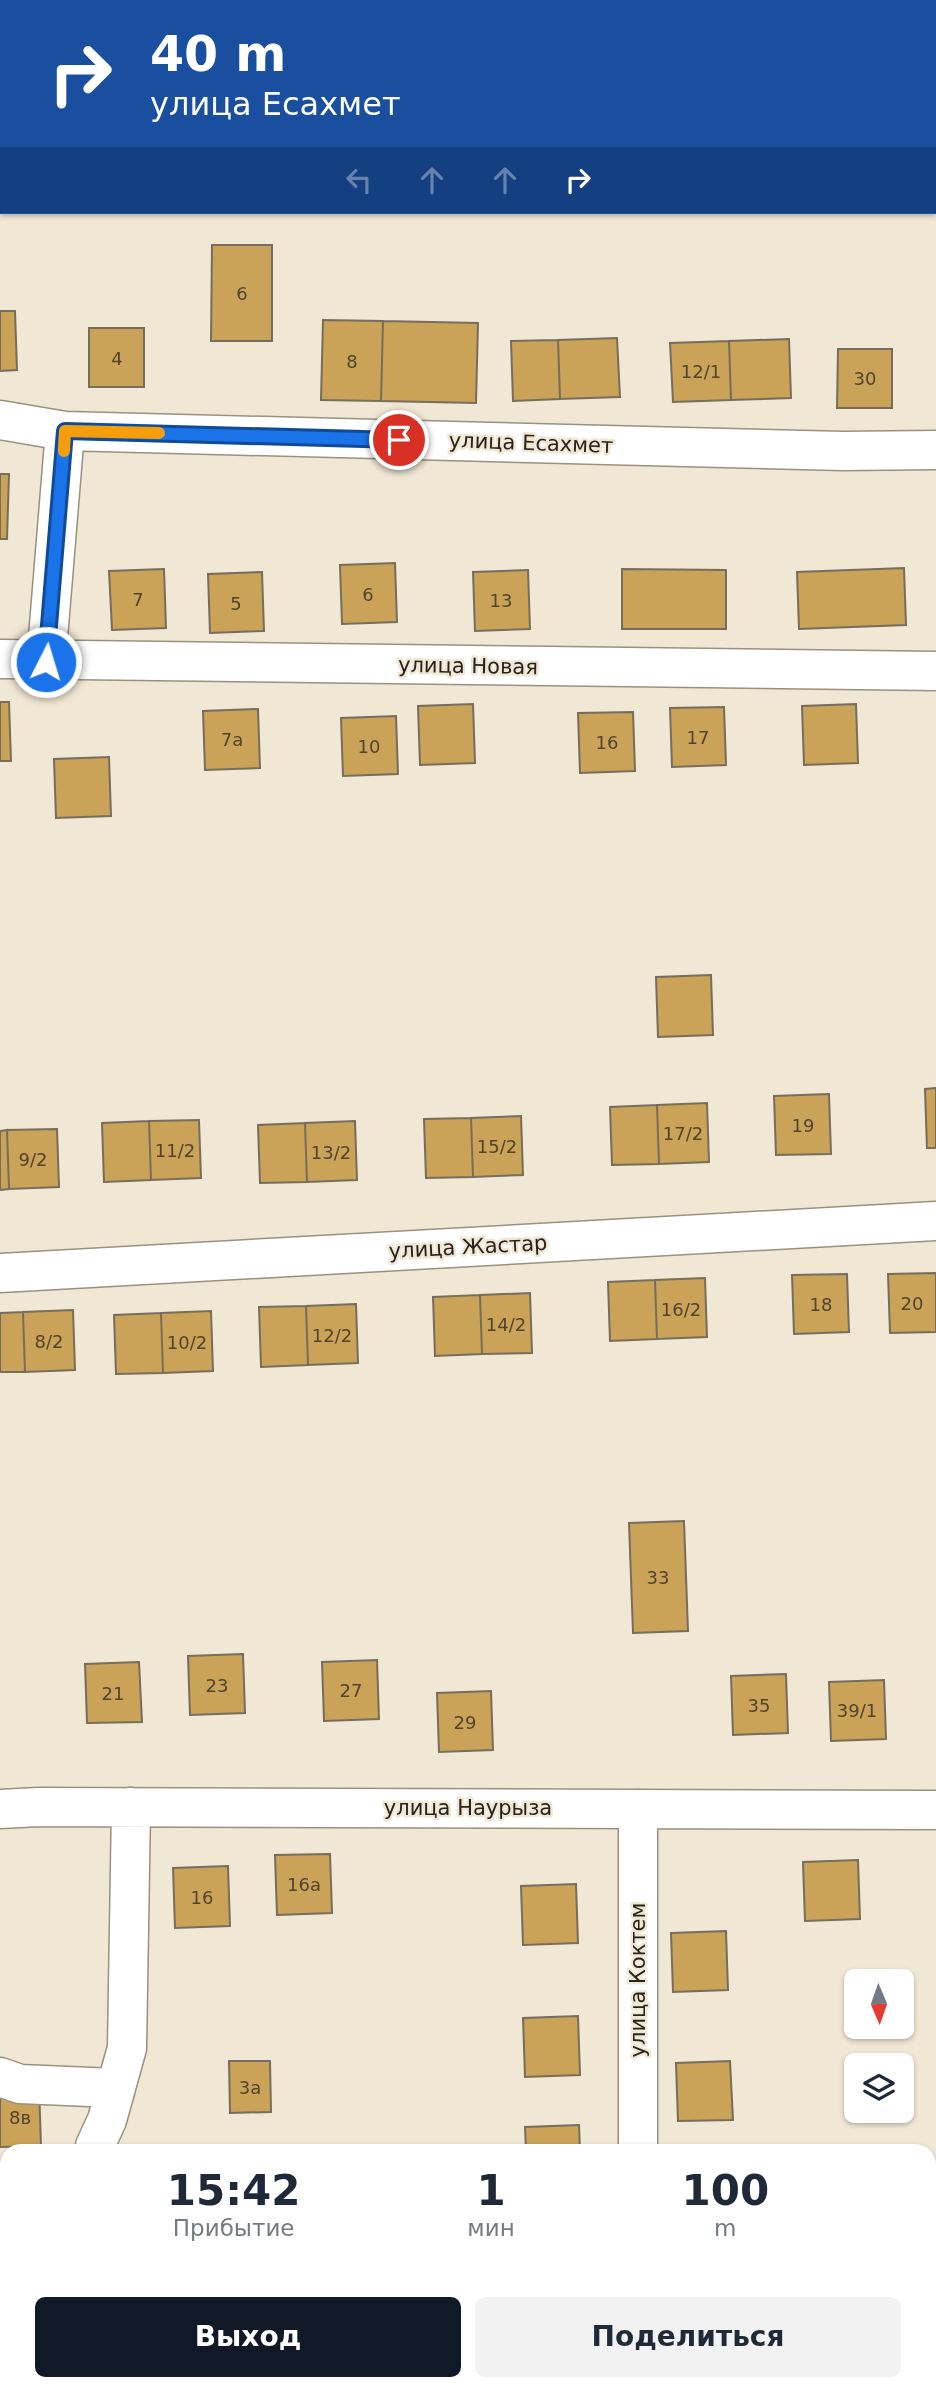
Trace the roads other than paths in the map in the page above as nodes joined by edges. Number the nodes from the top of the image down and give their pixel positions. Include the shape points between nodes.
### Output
1 (0, 420) edge
2 (65, 431) junction
3 (936, 450) edge
4 (0, 659) edge
5 (46, 662) junction
6 (936, 671) edge
7 (936, 1221) edge
8 (0, 1273) edge
9 (131, 1808) junction
10 (0, 1809) edge
11 (638, 1809) junction
12 (936, 1810) edge
13 (0, 2077) edge
14 (114, 2088) junction
15 (96, 2144) edge
16 (638, 2144) edge

1 - 2 street, улица Есахмет
2 - 3 street, улица Есахмет via 843,452
2 - 5 street
4 - 5 street, улица Новая
5 - 6 street, улица Новая
7 - 8 street, улица Жастар
9 - 10 street, улица Наурыза
9 - 11 street, улица Наурыза
9 - 14 street via 127,2048
11 - 12 street, улица Наурыза
11 - 16 street, улица Коктем
13 - 14 street via 20,2084
14 - 15 street

